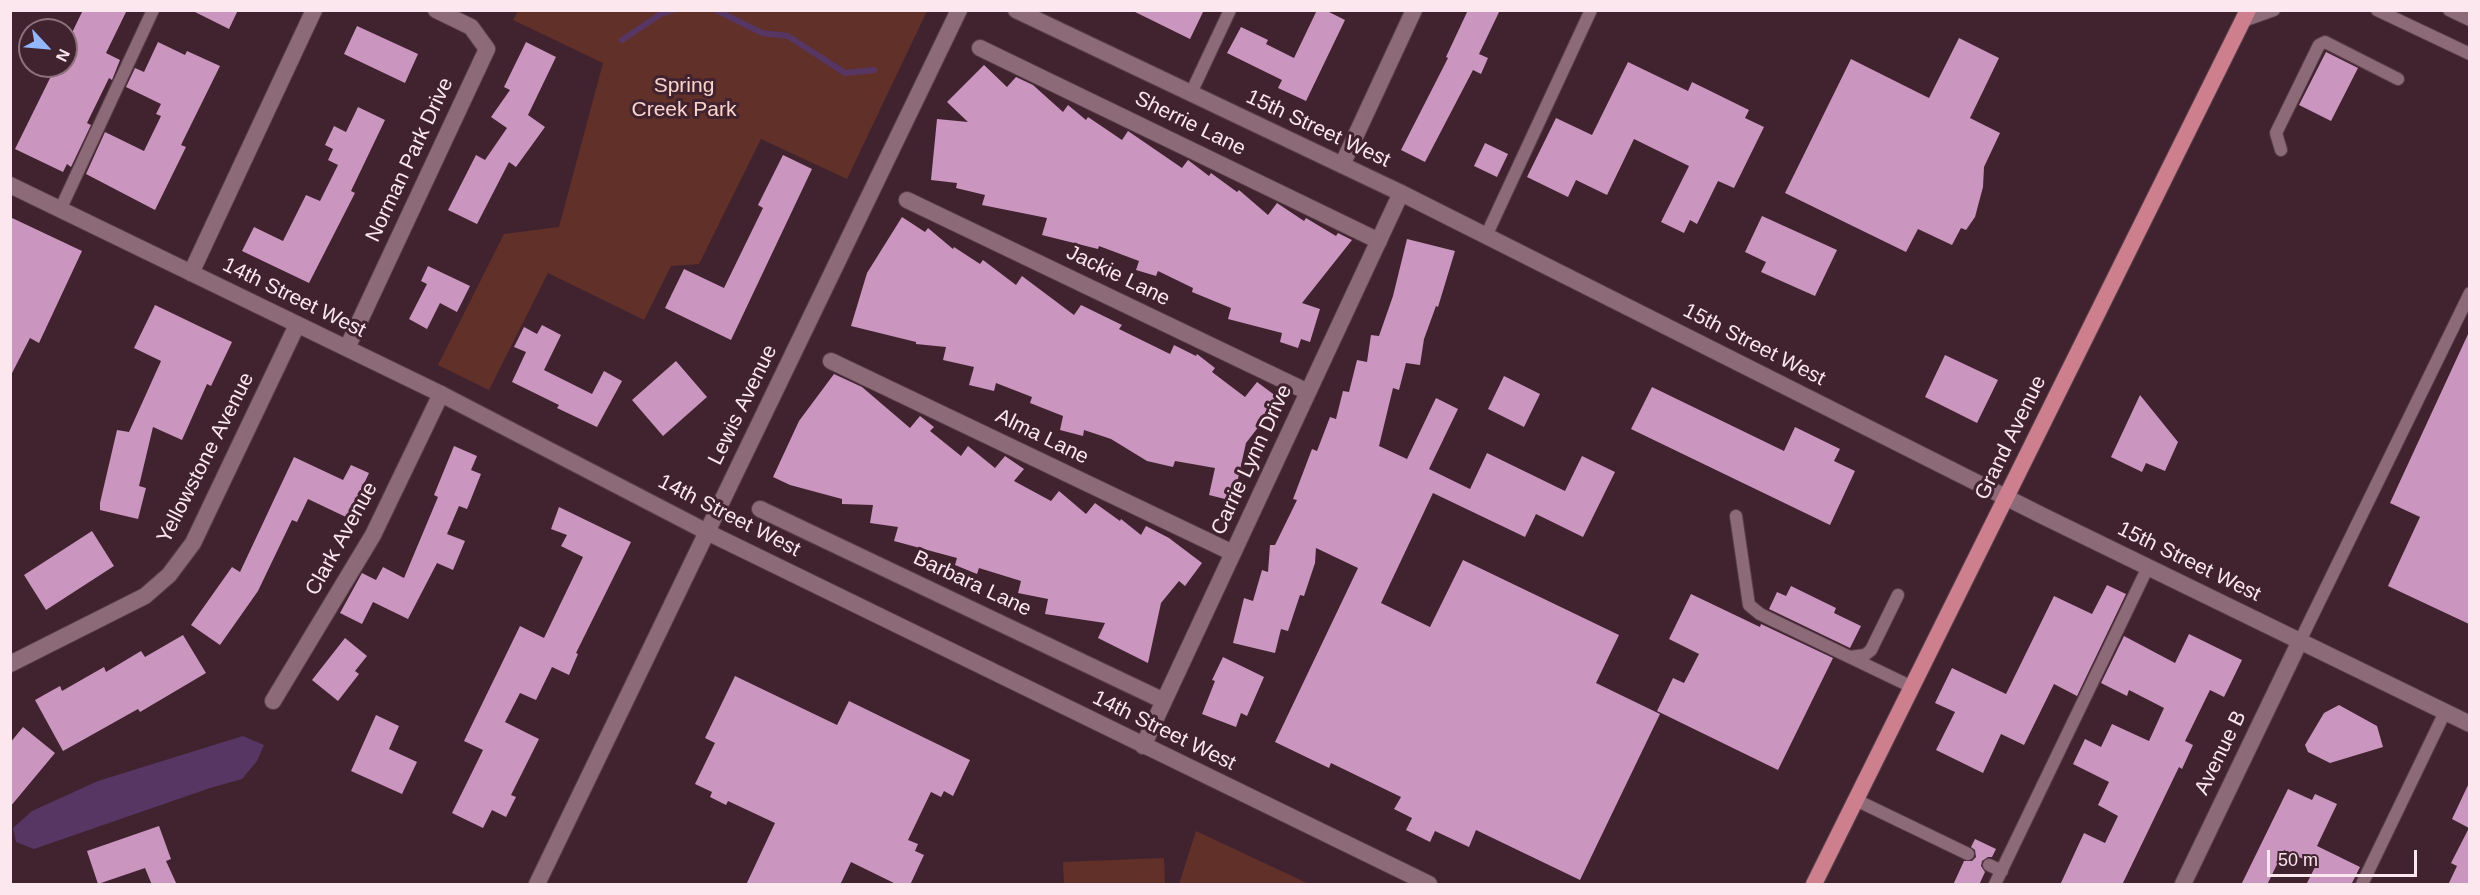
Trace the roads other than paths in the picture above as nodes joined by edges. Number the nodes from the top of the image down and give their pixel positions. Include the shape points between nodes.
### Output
1 (153, 10) edge
2 (314, 10) edge
3 (436, 10) edge
4 (959, 10) edge
5 (1016, 10) edge
6 (1230, 10) edge
7 (1414, 10) edge
8 (1591, 10) edge
9 (2274, 10) edge
10 (2376, 10) edge
11 (2449, 10) edge
12 (2245, 16) edge
13 (2469, 20) edge
14 (981, 48) dead end
15 (2469, 54) edge
16 (2398, 79) dead end
17 (1191, 93) junction
18 (2281, 150) dead end
19 (1342, 165) junction
20 (10, 185) edge
21 (1401, 193) junction
22 (908, 200) dead end
23 (60, 210) junction
24 (1486, 236) junction
25 (1379, 241) junction
26 (191, 273) junction
27 (2469, 293) edge
28 (297, 325) junction
29 (347, 348) junction
30 (831, 361) dead end
31 (1308, 392) junction
32 (441, 394) junction
33 (2007, 498) junction
34 (760, 508) dead end
35 (1736, 516) dead end
36 (707, 532) junction
37 (1233, 553) junction
38 (2148, 567) junction
39 (1898, 595) dead end
40 (2300, 641) junction
41 (1850, 657) junction
42 (10, 664) edge
43 (1912, 687) junction
44 (1164, 700) junction
45 (273, 701) dead end
46 (2445, 712) junction
47 (2469, 724) edge
48 (1143, 746) junction
49 (1856, 800) junction
50 (1968, 855) dead end
51 (1989, 865) dead end
52 (2002, 871) junction
53 (537, 885) edge
54 (1429, 885) edge
55 (1814, 885) edge
56 (1995, 885) edge
57 (2182, 885) edge
58 (2362, 885) edge

1 - 23 lane
2 - 26 street
3 - 29 street, Norman Park Drive via 471,27 487,49
4 - 36 street, Lewis Avenue
5 - 17 street, 15th Street West
6 - 17 lane
7 - 19 street
8 - 24 lane
9 - 12 lane
10 - 15 lane
11 - 13 lane
12 - 33 main road, Grand Avenue
14 - 25 street, Sherrie Lane
16 - 18 lane via 2325,42 2319,45 2276,133
17 - 19 street, 15th Street West
19 - 21 street, 15th Street West
20 - 23 street, 14th Street West
21 - 24 street, 15th Street West
21 - 25 street, Carrie Lynn Drive
22 - 31 street, Jackie Lane
23 - 26 street, 14th Street West
24 - 33 street, 15th Street West
25 - 31 street, Carrie Lynn Drive
26 - 28 street, 14th Street West
27 - 40 lane
28 - 29 street, 14th Street West
28 - 42 street, Yellowstone Avenue via 193,543 169,575 145,596
29 - 32 street, 14th Street West
30 - 37 street, Alma Lane
31 - 37 street, Carrie Lynn Drive
32 - 36 street, 14th Street West
32 - 45 street, Clark Avenue via 373,535
33 - 38 street, 15th Street West
33 - 43 main road, Grand Avenue
34 - 44 street, Barbara Lane
35 - 41 lane via 1749,605
36 - 48 street, 14th Street West
36 - 53 street, Lewis Avenue
37 - 44 street, Carrie Lynn Drive
38 - 40 street, 15th Street West
38 - 52 lane
39 - 41 lane via 1871,650
40 - 46 street, 15th Street West
40 - 57 street, Avenue B
41 - 43 lane
43 - 49 main road, Grand Avenue
44 - 48 street, Carrie Lynn Drive
46 - 47 street, 15th Street West
46 - 58 lane
48 - 54 street, 14th Street West
49 - 50 lane
49 - 55 main road, Grand Avenue
51 - 52 lane
52 - 56 lane

